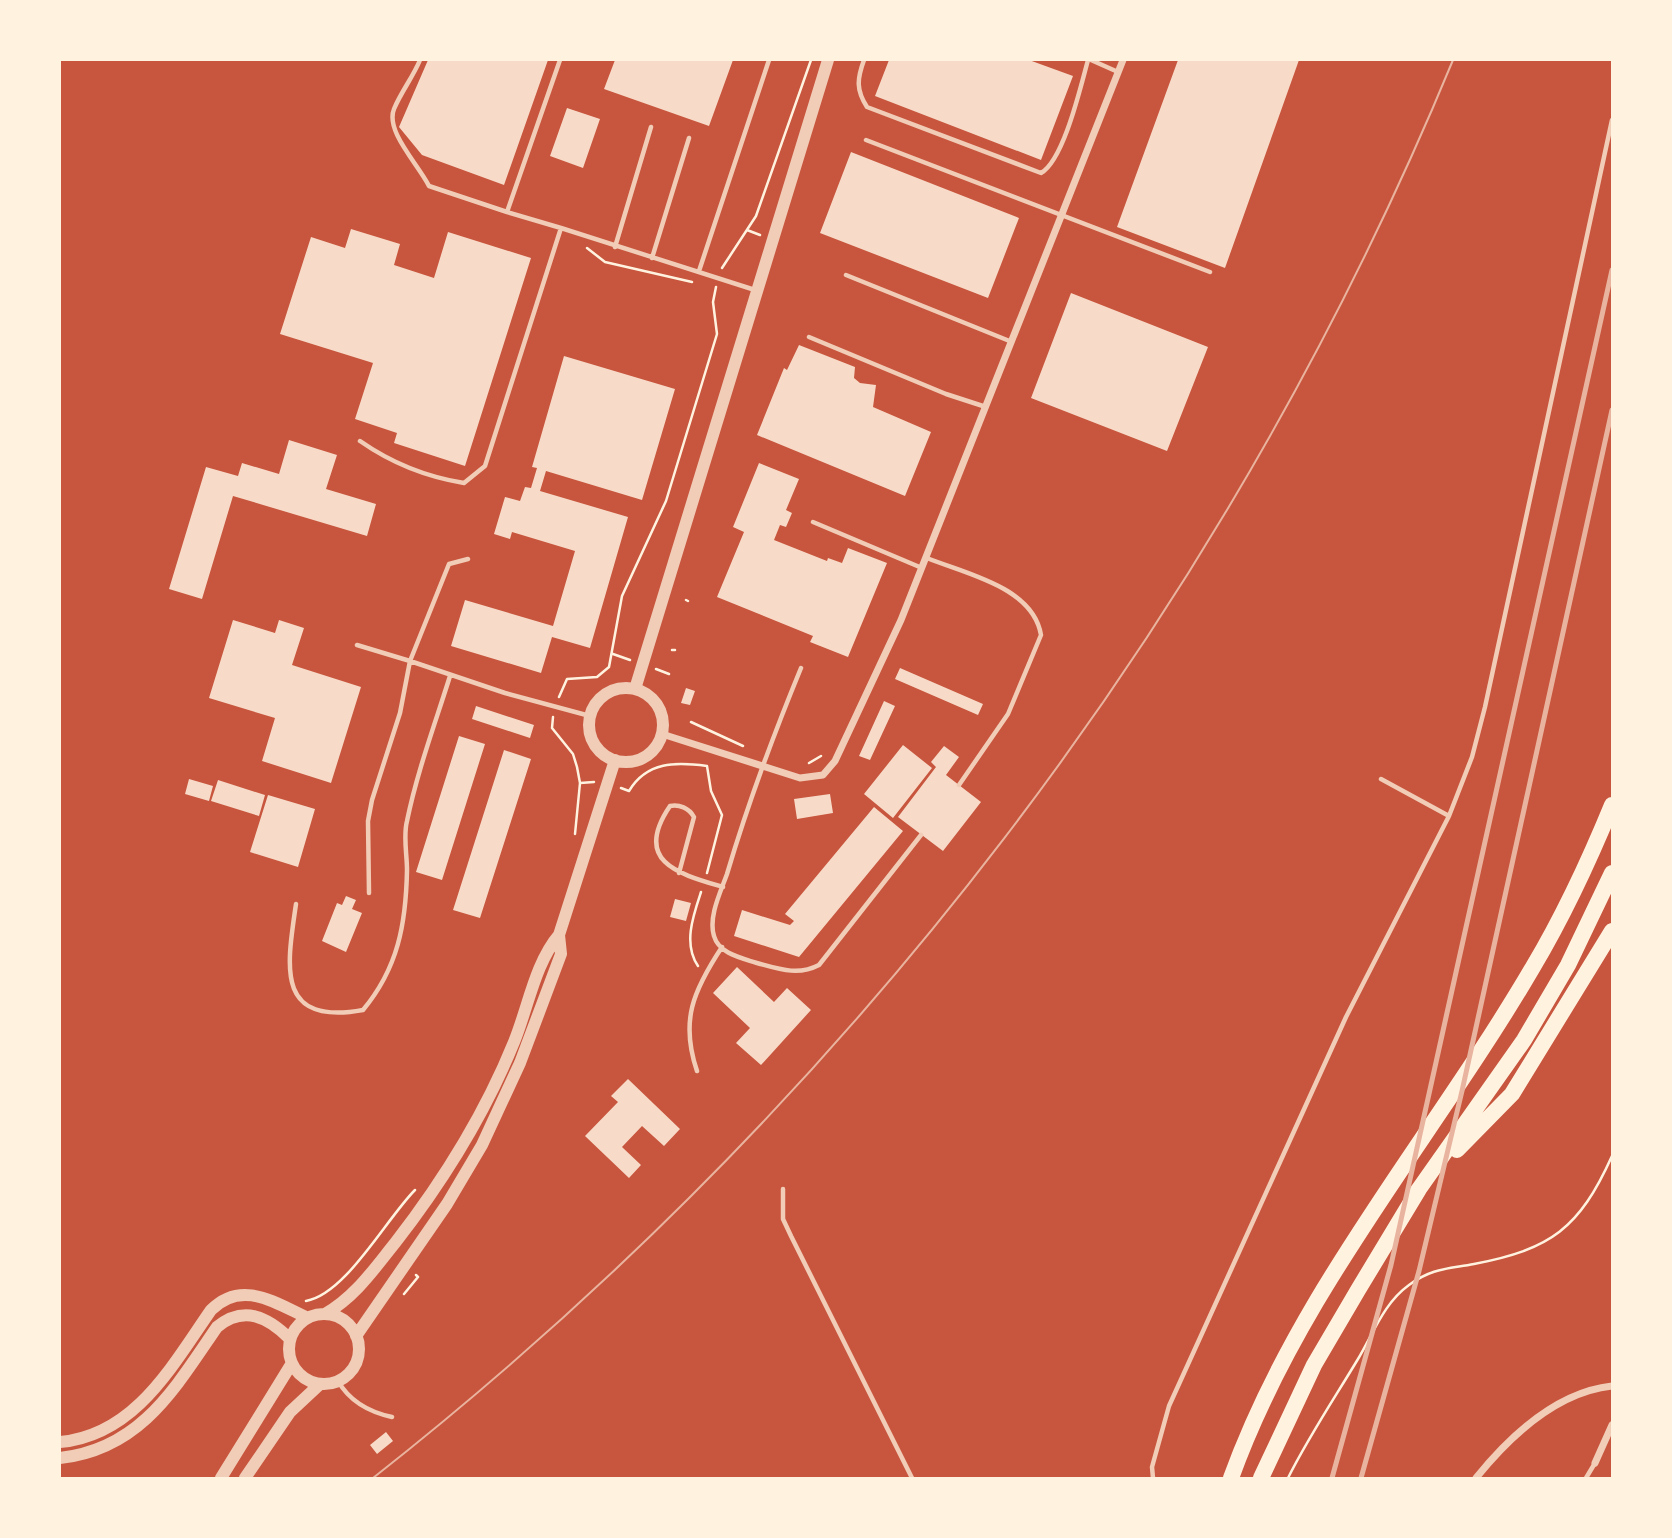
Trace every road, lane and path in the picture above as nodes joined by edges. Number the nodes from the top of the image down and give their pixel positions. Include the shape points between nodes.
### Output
1 (420, 60) edge
2 (560, 60) edge
3 (769, 60) edge
4 (811, 60) edge
5 (828, 60) edge
6 (864, 60) edge
7 (1089, 60) edge
8 (1124, 60) edge
9 (1118, 73) junction
10 (1612, 120) edge
11 (651, 127) dead end
12 (689, 138) dead end
13 (866, 140) dead end
14 (507, 212) junction
15 (1062, 217) junction
16 (561, 228) junction
17 (615, 247) junction
18 (587, 248) dead end
19 (652, 258) junction
20 (699, 271) junction
21 (1210, 272) dead end
22 (846, 275) dead end
23 (718, 278) junction
24 (694, 283) dead end
25 (707, 285) dead end
26 (715, 289) junction
27 (756, 290) junction
28 (809, 337) dead end
29 (1013, 342) junction
30 (987, 408) junction
31 (360, 441) dead end
32 (813, 522) dead end
33 (927, 558) junction
34 (468, 559) dead end
35 (923, 568) junction
36 (357, 645) dead end
37 (410, 661) junction
38 (801, 668) dead end
39 (450, 676) junction
40 (635, 689) junction
41 (556, 706) junction
42 (590, 716) junction
43 (691, 722) dead end
44 (662, 734) junction
45 (765, 755) junction
46 (823, 755) dead end
47 (615, 760) junction
48 (801, 765) dead end
49 (760, 767) junction
50 (1381, 779) dead end
51 (959, 785) dead end
52 (1612, 805) edge
53 (1448, 816) junction
54 (921, 835) dead end
55 (573, 840) dead end
56 (679, 873) junction
57 (1612, 873) edge
58 (723, 887) junction
59 (369, 893) dead end
60 (296, 904) dead end
61 (1612, 931) edge
62 (559, 935) junction
63 (722, 947) junction
64 (697, 1072) dead end
65 (1612, 1156) edge
66 (418, 1187) dead end
67 (783, 1189) dead end
68 (1419, 1189) junction
69 (293, 1311) junction
70 (325, 1314) junction
71 (308, 1318) junction
72 (356, 1336) junction
73 (290, 1339) junction
74 (292, 1363) junction
75 (338, 1381) junction
76 (320, 1384) junction
77 (1612, 1386) edge
78 (392, 1418) dead end
79 (1612, 1425) edge
80 (60, 1442) edge
81 (60, 1458) edge
82 (1595, 1462) joint
83 (221, 1479) edge
84 (245, 1479) edge
85 (912, 1479) edge
86 (1153, 1479) edge
87 (1231, 1479) edge
88 (1261, 1479) edge
89 (1288, 1479) edge
90 (1476, 1479) edge
91 (1586, 1479) edge

1 - 14 lane via 393,111 394,132 429,186
2 - 14 lane
3 - 20 lane
4 - 23 path via 756,216
5 - 27 street
6 - 7 lane via 858,78 867,107 1041,173 1049,166 1070,118
7 - 9 lane
8 - 9 street
9 - 15 street
10 - 53 lane via 1485,707 1472,757
11 - 17 lane
12 - 19 lane
13 - 15 lane
14 - 16 lane
15 - 21 lane
15 - 29 street
16 - 17 lane
16 - 31 lane via 485,466 464,484 384,457
17 - 19 lane
18 - 24 path via 604,262
19 - 20 lane
20 - 23 lane
22 - 29 lane
23 - 26 path
23 - 27 lane
25 - 26 path
26 - 41 path via 718,334 666,502 622,596 609,667 597,677 567,679
27 - 40 street
28 - 30 lane
29 - 30 street
30 - 33 street
32 - 35 lane
33 - 35 street
33 - 51 lane via 1018,598 1034,615 1041,635 1003,723
34 - 37 lane via 449,564
35 - 49 street via 830,769 823,775 800,778
36 - 37 lane
37 - 39 lane
37 - 59 lane via 400,713 368,821
38 - 45 lane
39 - 41 lane
39 - 60 lane via 406,824 403,932 394,963 363,1010 320,1011 301,1001 290,985
40 - 42 street via 607,693
40 - 44 street via 657,704
41 - 42 lane
41 - 55 path via 552,728 573,754 580,783
42 - 47 street via 589,731 595,745
43 - 45 path
44 - 47 street via 656,748 644,758
44 - 49 street
45 - 49 lane
46 - 48 path
47 - 62 street
49 - 58 lane
50 - 53 lane
52 - 87 highway via 1566,911 1532,969 1314,1307 1276,1377
53 - 86 lane via 1346,1017 1169,1406 1152,1467
54 - 63 lane via 819,965 803,971 784,970 738,957
56 - 56 lane via 663,862 657,851 665,813 675,805 694,817
56 - 58 lane
57 - 68 highway via 1568,965 1524,1040
58 - 63 lane via 713,930
61 - 68 highway via 1512,1094
62 - 70 street via 548,948 513,1044 465,1145 376,1267 345,1302
62 - 72 street via 561,954 545,999 482,1145
63 - 64 lane via 700,983 692,1008 687,1042
65 - 89 path via 1574,1220 1551,1241 1522,1254 1436,1269 1387,1305 1314,1426
66 - 69 path via 343,1278 324,1294 299,1300
67 - 85 lane via 783,1219
68 - 88 highway via 1314,1365
69 - 71 street
69 - 80 street via 262,1296 243,1294 223,1300 140,1405 100,1431
70 - 71 street
70 - 72 street via 342,1320
71 - 73 street
72 - 75 street via 355,1365
73 - 74 street
73 - 81 street via 258,1316 230,1318 217,1327 149,1419 104,1447
74 - 76 street via 303,1377
74 - 83 street
75 - 76 street
75 - 78 lane via 372,1412
76 - 84 street via 290,1412
77 - 90 street via 1558,1403 1512,1438
79 - 82 street
82 - 91 lane

